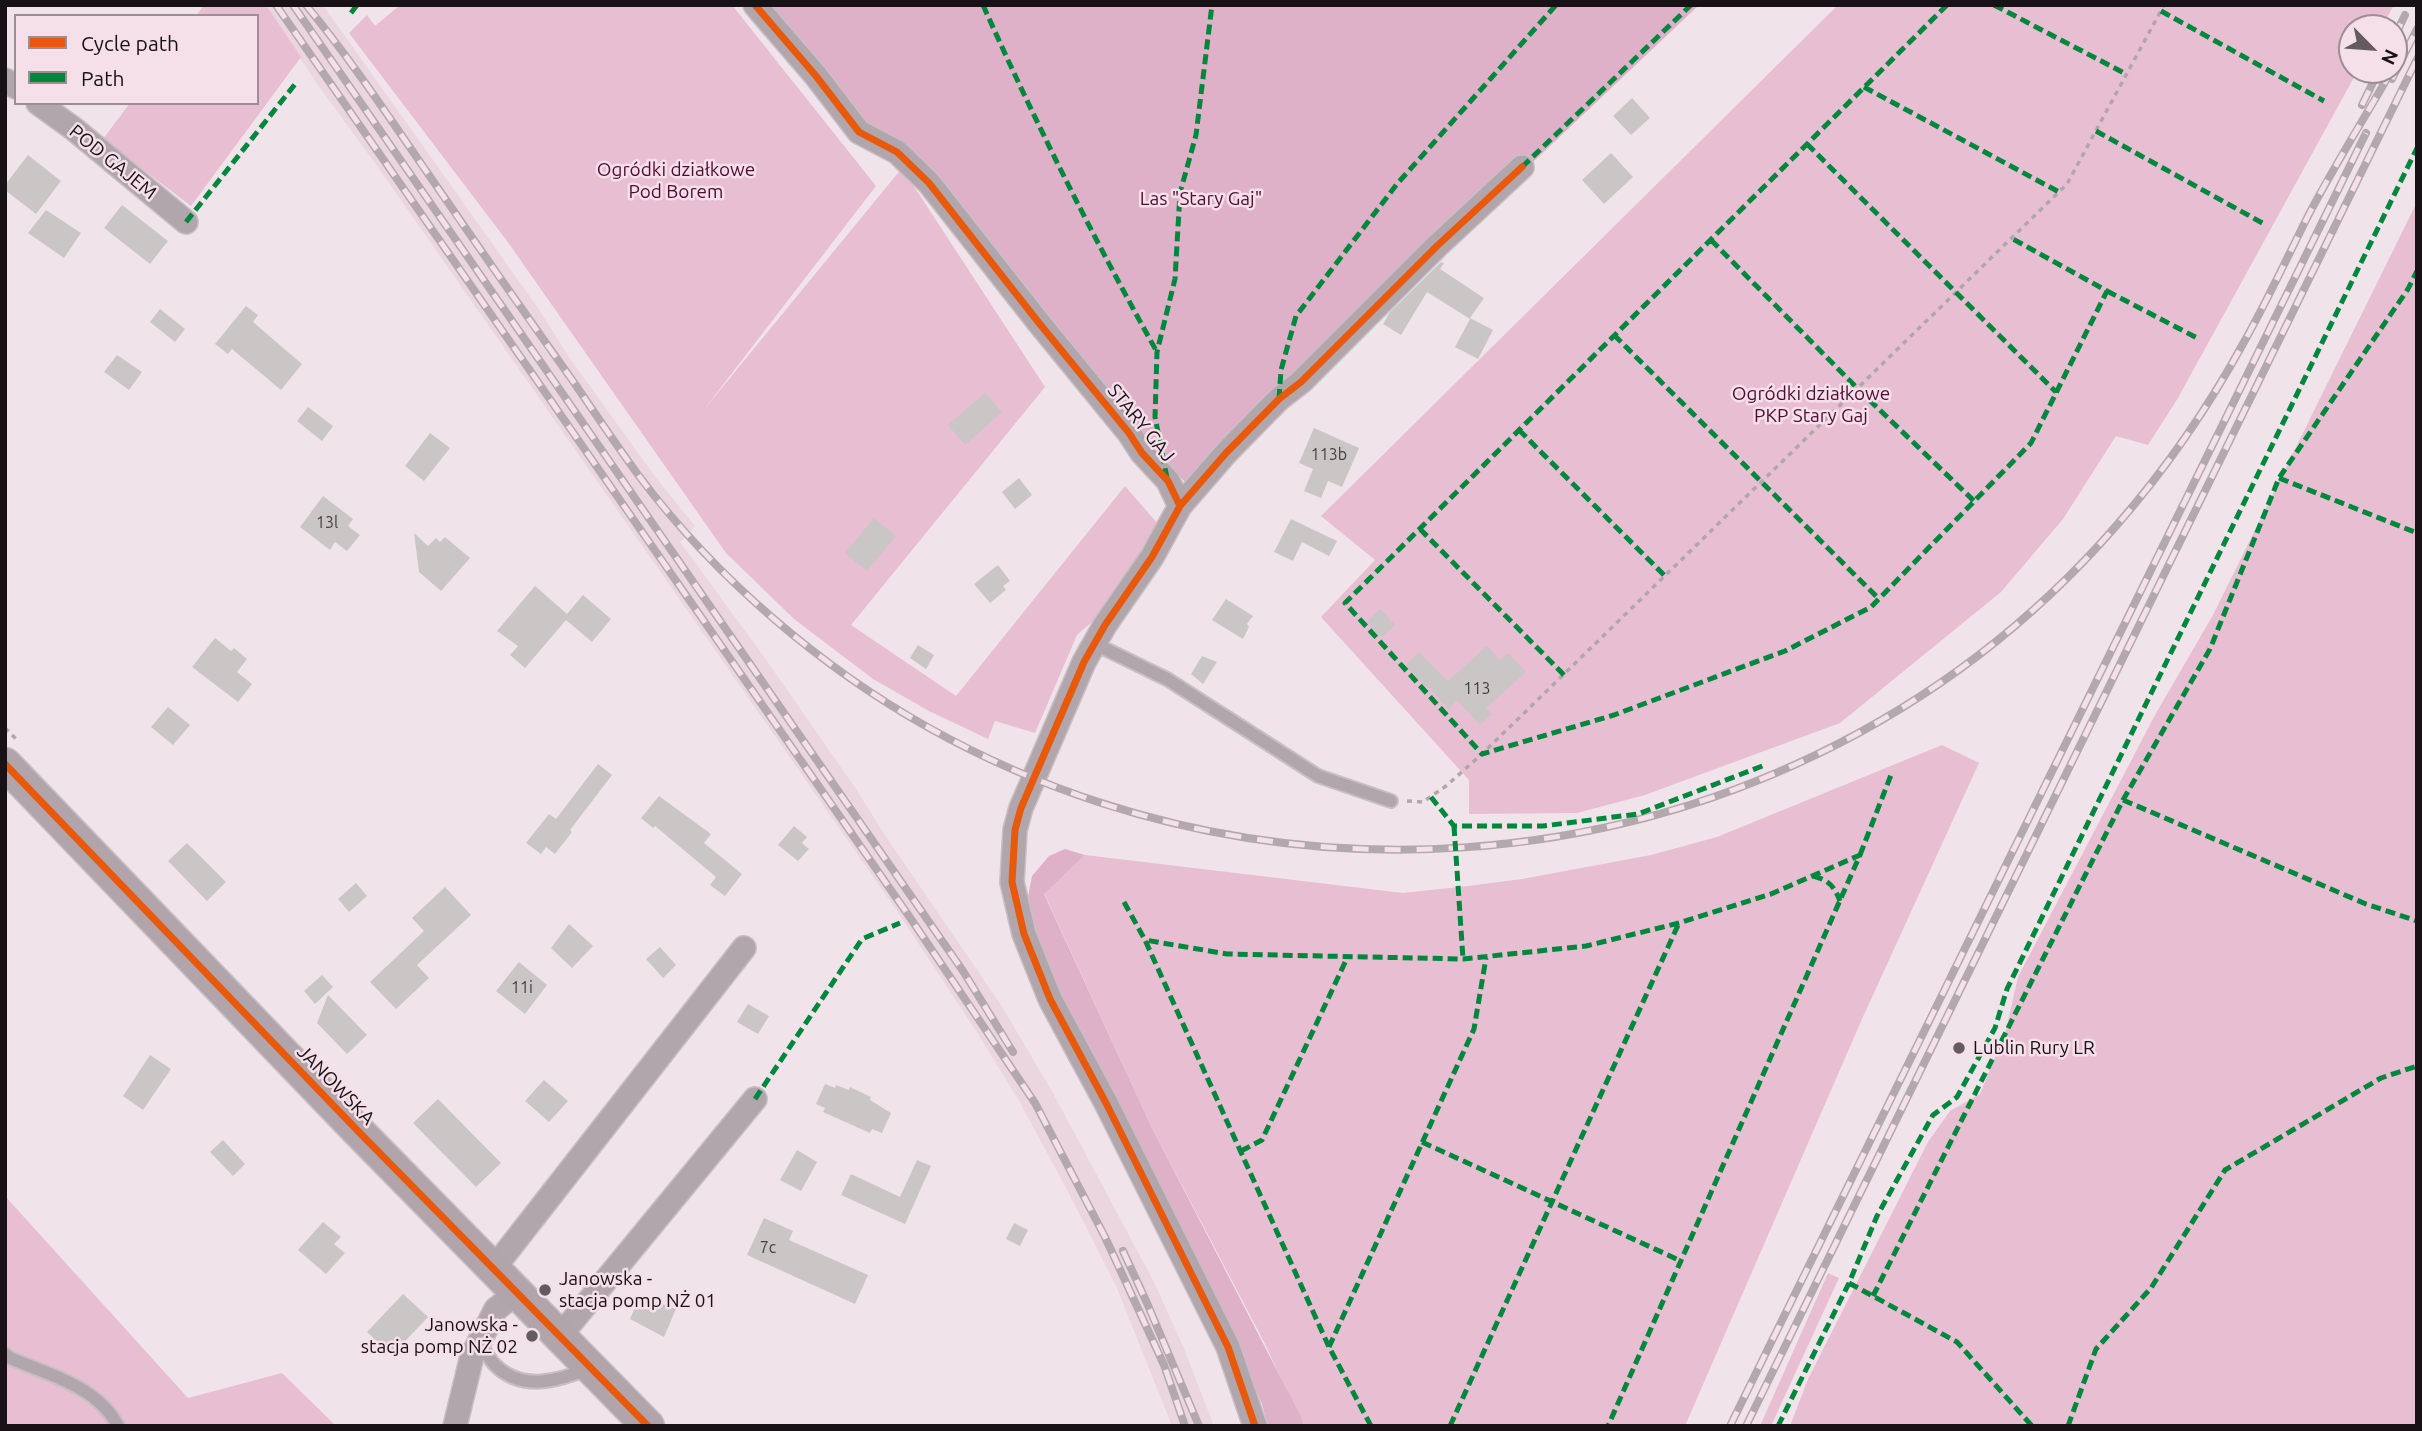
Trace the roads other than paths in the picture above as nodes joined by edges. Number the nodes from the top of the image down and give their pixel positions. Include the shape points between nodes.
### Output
1 (755, 5) edge
2 (41, 105) edge
3 (1522, 167) dead end
4 (186, 222) dead end
5 (1180, 506) junction
6 (1093, 643) junction
7 (5, 764) edge
8 (1391, 801) road end
9 (744, 948) dead end
10 (755, 1099) dead end
11 (494, 1268) junction
12 (517, 1293) junction
13 (560, 1336) junction
14 (479, 1342) junction
15 (5, 1354) edge
16 (591, 1368) junction
17 (118, 1426) edge
18 (455, 1426) edge
19 (648, 1426) edge
20 (1255, 1426) edge

1 - 5 street, STARY GAJ via 859,132 897,152 929,183 1168,481
2 - 4 street, POD GAJEM
3 - 5 street via 1279,399
5 - 6 street via 1152,557
6 - 8 lane via 1167,680 1318,776
6 - 20 street via 1021,808 1012,851 1017,910 1049,999 1228,1347
7 - 11 street, JANOWSKA
9 - 11 street
10 - 13 street
11 - 12 street, JANOWSKA
12 - 13 street, JANOWSKA
12 - 14 street via 496,1309
13 - 16 street, JANOWSKA
14 - 16 lane via 495,1366 519,1380 544,1382
14 - 18 street
15 - 17 lane via 89,1392 110,1410
16 - 19 street, JANOWSKA

